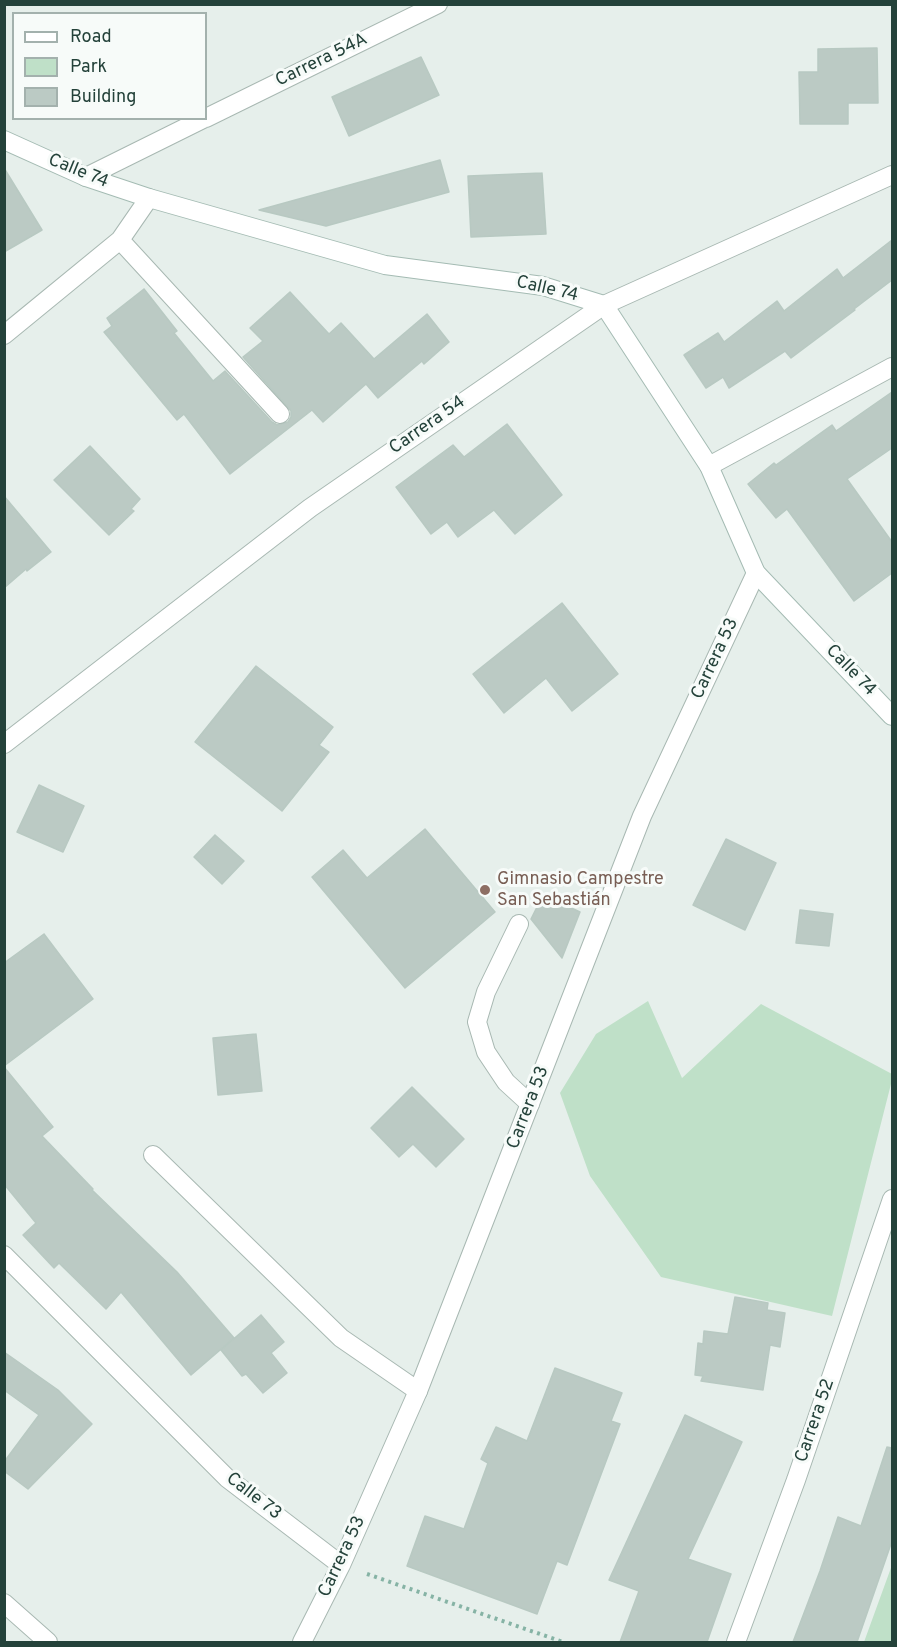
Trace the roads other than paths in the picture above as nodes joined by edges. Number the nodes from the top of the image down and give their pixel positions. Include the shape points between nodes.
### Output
1 (438, 4) edge
2 (207, 117) edge
3 (201, 120) edge
4 (4, 140) edge
5 (892, 175) edge
6 (86, 177) junction
7 (149, 198) junction
8 (120, 240) junction
9 (604, 304) junction
10 (4, 335) edge
11 (892, 366) edge
12 (280, 414) dead end
13 (709, 466) junction
14 (756, 573) junction
15 (892, 716) edge
16 (4, 744) edge
17 (519, 924) dead end
18 (530, 1104) junction
19 (153, 1155) dead end
20 (892, 1199) edge
21 (4, 1255) edge
22 (418, 1391) junction
23 (341, 1565) junction
24 (4, 1603) edge
25 (48, 1642) edge
26 (302, 1642) edge
27 (736, 1642) edge

1 - 2 street, Carrera 54A
3 - 6 street, Carrera 54A
4 - 6 street, Calle 74
5 - 9 street, Carrera 54
6 - 7 street, Calle 74
7 - 8 street
7 - 9 street, Calle 74 via 385,265 543,286
8 - 10 street
8 - 12 street
9 - 13 street, Calle 74
9 - 16 street, Carrera 54 via 310,508
11 - 13 street
13 - 14 street, Calle 74
14 - 15 street, Calle 74
14 - 18 street, Carrera 53 via 642,816
17 - 18 street via 486,992 477,1022 486,1052 506,1082
18 - 22 street, Carrera 53
19 - 22 street via 341,1338
20 - 27 street, Carrera 52
21 - 23 street, Calle 73 via 227,1478
22 - 23 street, Carrera 53
23 - 26 street, Carrera 53
24 - 25 street

